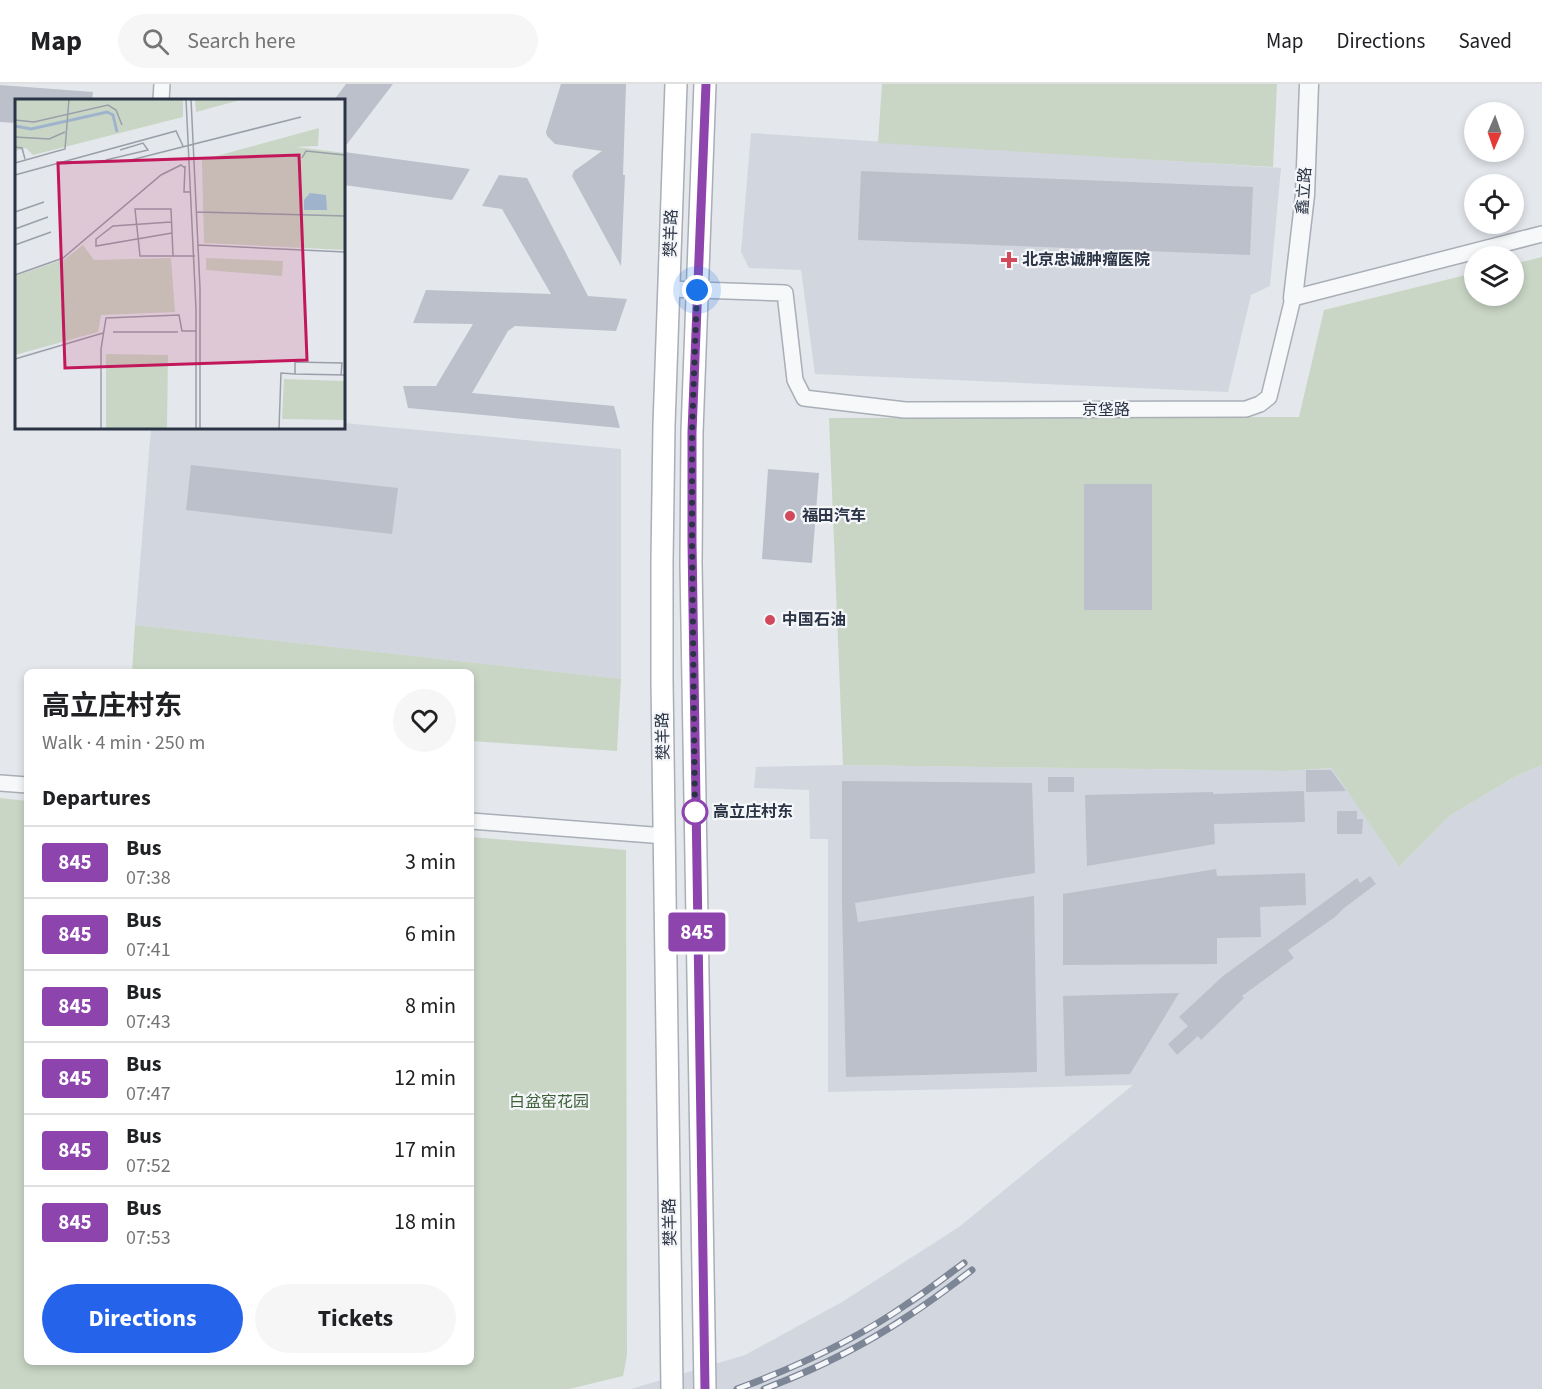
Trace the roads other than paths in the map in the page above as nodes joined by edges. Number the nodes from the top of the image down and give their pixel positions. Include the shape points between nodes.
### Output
1 (162, 84) edge
2 (676, 84) edge
3 (705, 84) edge
4 (1309, 84) edge
5 (161, 99) edge
6 (1542, 234) edge
7 (669, 289) junction
8 (697, 290) junction
9 (1293, 298) junction
10 (0, 783) edge
11 (24, 785) edge
12 (474, 821) edge
13 (665, 837) junction
14 (672, 1389) edge
15 (705, 1389) edge

1 - 5 street
2 - 7 main road, 樊羊路
3 - 8 main road, 樊羊路
4 - 9 street, 鑫立路 via 1305,195
6 - 9 street
7 - 8 street, 京垡路
7 - 13 main road, 樊羊路 via 662,561
8 - 9 street, 京垡路 via 785,293 795,380 804,398 906,410 1246,409 1269,397
8 - 15 main road, 樊羊路 via 692,564
10 - 11 street
12 - 13 street
13 - 14 main road, 樊羊路

